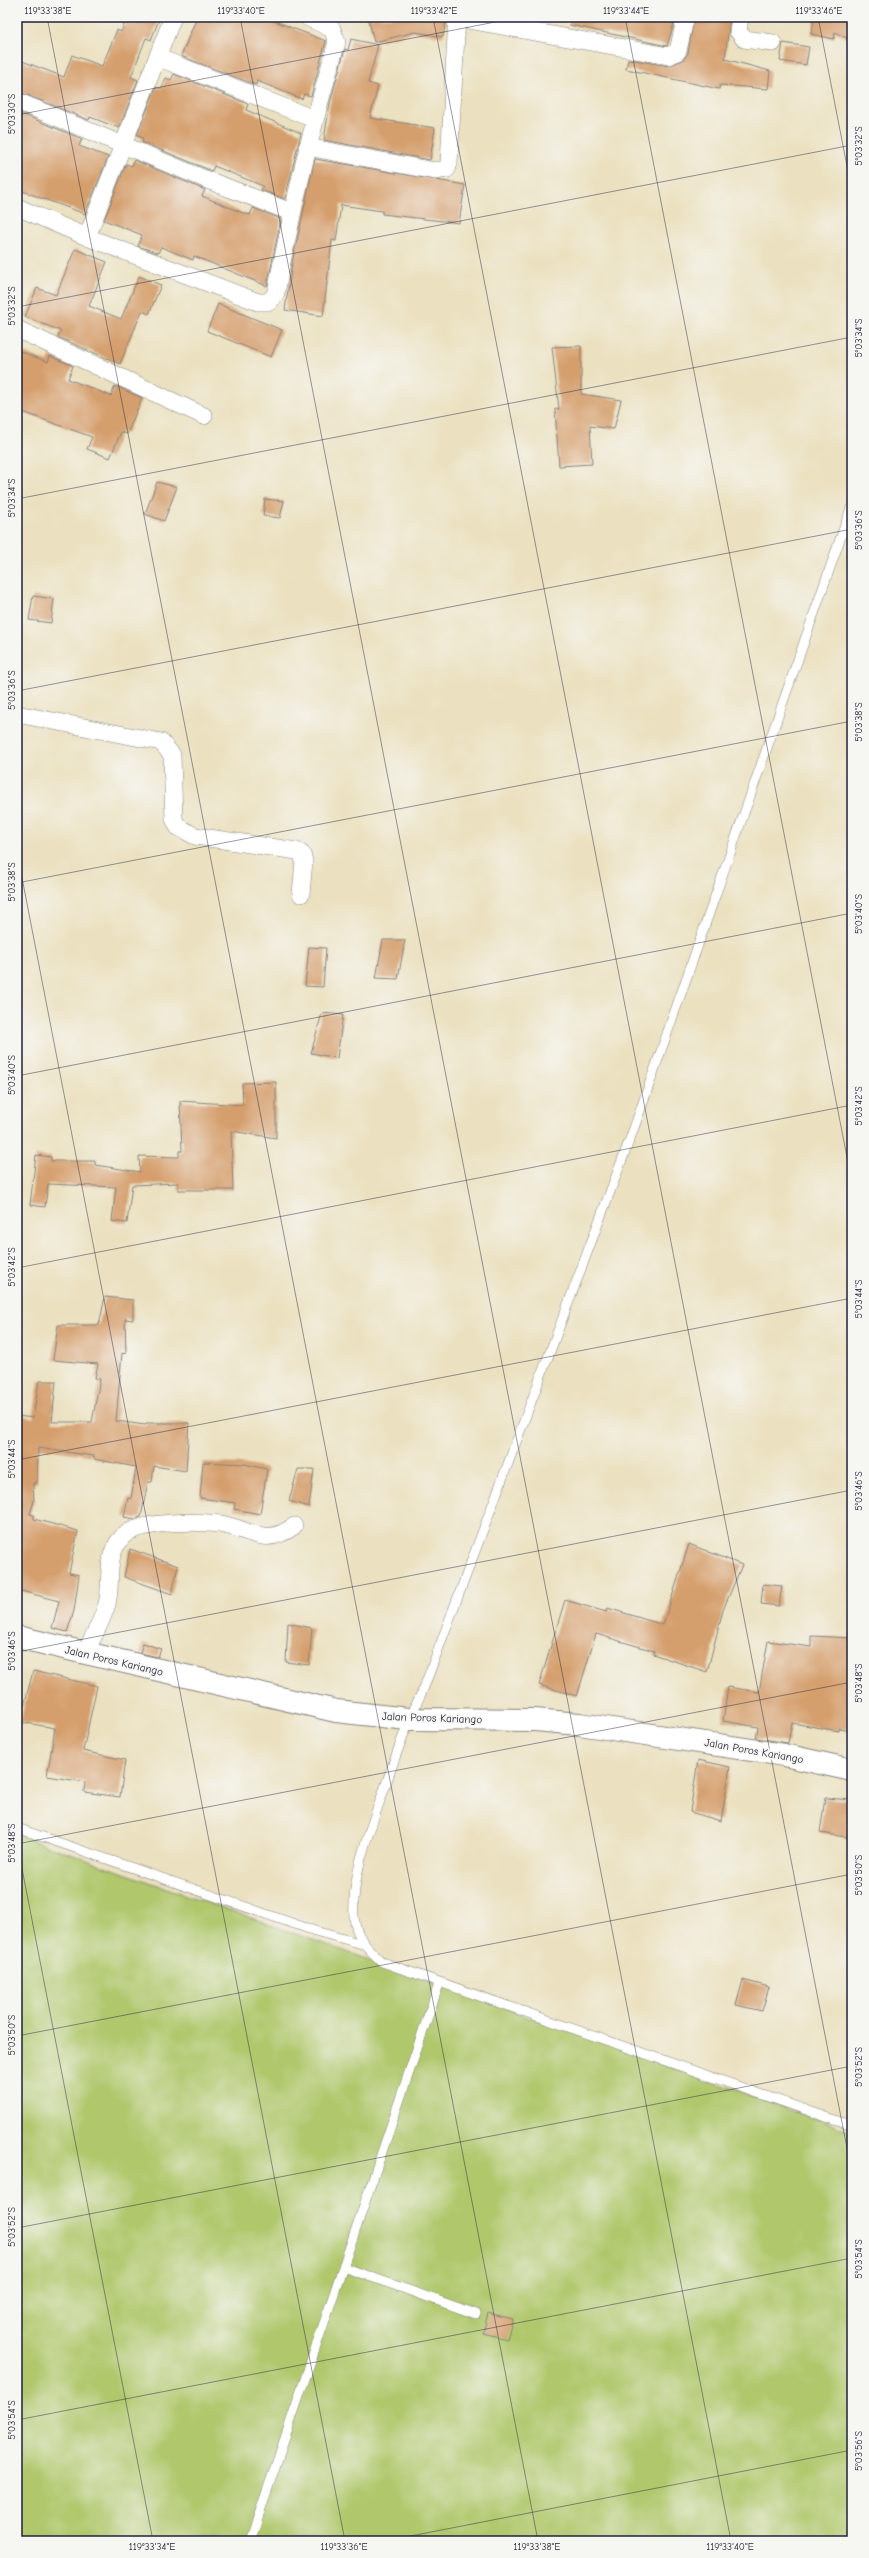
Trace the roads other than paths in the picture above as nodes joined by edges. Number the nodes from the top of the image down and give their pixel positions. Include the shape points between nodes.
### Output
1 (173, 17) edge
2 (307, 17) edge
3 (457, 17) edge
4 (740, 17) edge
5 (686, 20) dead end
6 (773, 43) dead end
7 (157, 56) junction
8 (17, 100) edge
9 (314, 119) junction
10 (124, 146) junction
11 (307, 147) junction
12 (17, 207) edge
13 (291, 212) junction
14 (88, 237) junction
15 (17, 329) edge
16 (204, 416) dead end
17 (852, 505) edge
18 (17, 714) edge
19 (300, 894) dead end
20 (294, 1526) dead end
21 (17, 1638) edge
22 (85, 1653) junction
23 (408, 1719) junction
24 (852, 1770) edge
25 (17, 1828) edge
26 (362, 1944) junction
27 (438, 1984) junction
28 (852, 2126) edge
29 (343, 2267) junction
30 (476, 2314) dead end
31 (250, 2541) edge

1 - 7 street
2 - 9 street via 332,29 337,38
3 - 5 street via 669,56 678,51
3 - 11 street via 447,169 435,171
4 - 6 street via 738,31 744,39
7 - 9 street
7 - 10 street
8 - 10 street
9 - 11 street
10 - 13 street
10 - 14 street
11 - 13 street
12 - 14 street
13 - 14 street via 276,293 266,302 258,302
15 - 16 street
17 - 23 lane via 634,1128 423,1690
18 - 19 street via 161,742 172,755 174,819 178,827 195,836 297,851 302,854 304,861
20 - 22 street via 280,1536 262,1537 220,1524 160,1524 126,1533 116,1546 107,1604
21 - 22 main road, Jalan Poros Kariango
22 - 23 main road, Jalan Poros Kariango via 336,1711
23 - 24 main road, Jalan Poros Kariango via 535,1720 579,1724 784,1756
23 - 26 lane via 369,1832 356,1885 354,1918
25 - 26 lane via 269,1916
26 - 27 lane via 382,1962
27 - 28 lane
27 - 29 lane
29 - 30 lane
29 - 31 lane

